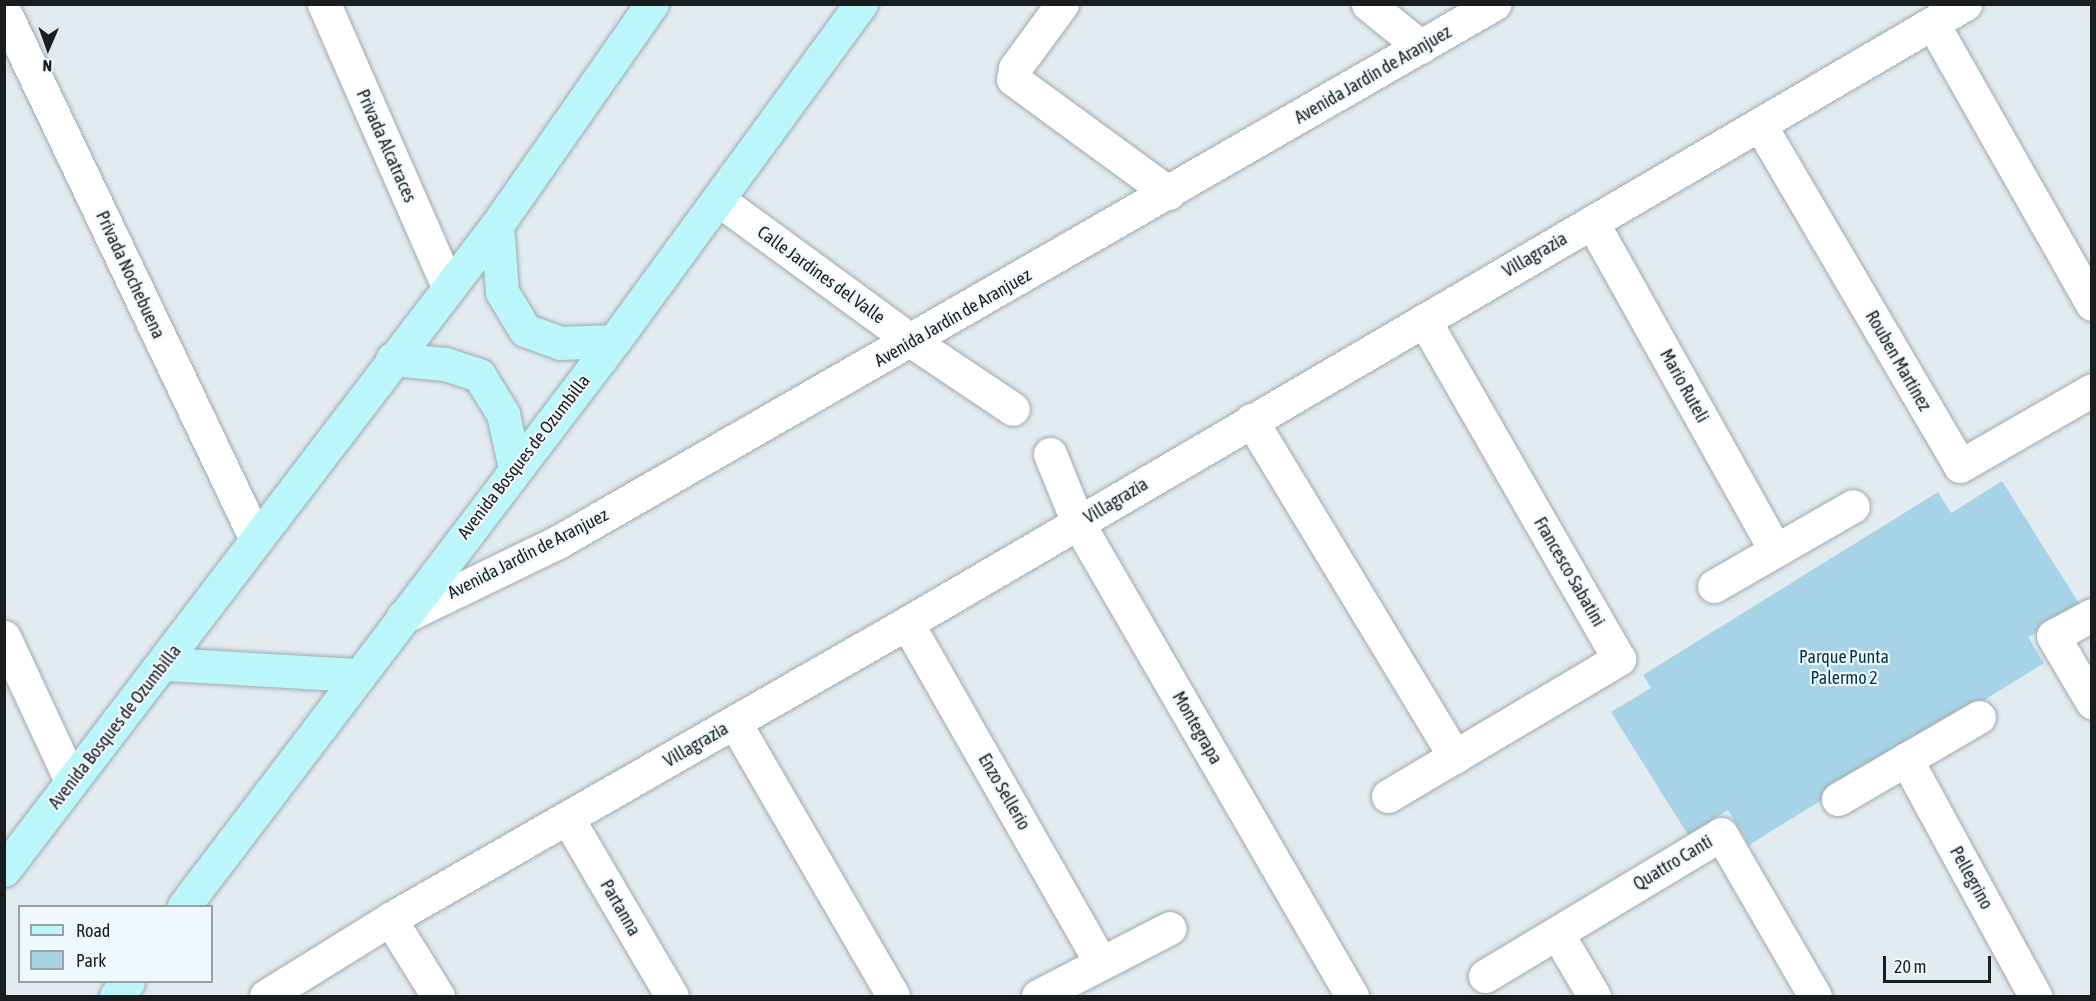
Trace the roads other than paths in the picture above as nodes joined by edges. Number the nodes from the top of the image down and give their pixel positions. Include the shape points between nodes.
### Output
1 (324, 4) edge
2 (652, 4) edge
3 (861, 4) edge
4 (1062, 4) edge
5 (1368, 4) edge
6 (1494, 4) edge
7 (1965, 4) edge
8 (4, 10) edge
9 (1933, 24) junction
10 (1421, 47) junction
11 (1760, 125) junction
12 (1169, 193) junction
13 (719, 200) junction
14 (1592, 222) junction
15 (497, 225) junction
16 (448, 287) junction
17 (2091, 304) edge
18 (1424, 320) junction
19 (614, 341) junction
20 (913, 342) junction
21 (392, 359) junction
22 (2091, 390) edge
23 (1013, 408) dead end
24 (1251, 420) junction
25 (1050, 454) dead end
26 (515, 468) junction
27 (1853, 506) dead end
28 (1078, 523) junction
29 (256, 539) junction
30 (1775, 550) junction
31 (1714, 586) dead end
32 (2091, 615) edge
33 (403, 617) junction
34 (907, 623) junction
35 (4, 637) edge
36 (166, 664) junction
37 (357, 675) junction
38 (15, 683) edge
39 (2091, 702) edge
40 (1979, 717) dead end
41 (735, 723) junction
42 (1455, 757) junction
43 (1906, 759) junction
44 (71, 781) junction
45 (1388, 796) dead end
46 (1838, 799) dead end
47 (568, 819) junction
48 (4, 870) edge
49 (185, 905) edge
50 (390, 919) junction
51 (1170, 928) dead end
52 (1557, 933) junction
53 (1100, 961) junction
54 (1485, 976) dead end
55 (126, 983) edge
56 (116, 996) edge
57 (266, 996) edge
58 (438, 996) edge
59 (672, 996) edge
60 (893, 996) edge
61 (1038, 996) edge
62 (1352, 996) edge
63 (1594, 996) edge
64 (1815, 996) edge
65 (2035, 996) edge

1 - 16 street, Privada Alcatraces
2 - 15 main road, Avenida Bosques de Ozumbilla
3 - 13 main road, Avenida Bosques de Ozumbilla
4 - 12 street via 1015,68 1013,79
5 - 10 street
6 - 10 street, Avenida Jardín de Aranjuez
7 - 9 street, Villagrazia
8 - 29 street, Privada Nochebuena
9 - 11 street, Villagrazia
9 - 17 street
10 - 12 street, Avenida Jardín de Aranjuez
11 - 14 street, Villagrazia
11 - 22 street, Rouben Martínez via 1960,466
12 - 20 street, Avenida Jardín de Aranjuez
13 - 19 main road, Avenida Bosques de Ozumbilla
13 - 20 street, Calle Jardines del Valle
14 - 18 street, Villagrazia
14 - 30 street, Mario Ruteli
15 - 16 main road, Avenida Bosques de Ozumbilla
15 - 19 main road via 502,292 525,330 560,343
16 - 21 main road, Avenida Bosques de Ozumbilla
18 - 24 street, Villagrazia
18 - 42 street, Francesco Sabatini via 1619,659
19 - 26 main road, Avenida Bosques de Ozumbilla
20 - 23 street, Calle Jardines del Valle
20 - 33 street, Avenida Jardín de Aranjuez via 558,542
21 - 26 main road via 445,364 479,375 502,414
21 - 29 main road, Avenida Bosques de Ozumbilla
24 - 28 street, Villagrazia
24 - 42 street
25 - 28 street, Montegrapa
26 - 33 main road, Avenida Bosques de Ozumbilla
27 - 30 street
28 - 34 street, Villagrazia
28 - 62 street, Montegrapa
29 - 36 main road, Avenida Bosques de Ozumbilla
30 - 31 street
32 - 39 street via 2053,636
33 - 37 main road, Avenida Bosques de Ozumbilla
34 - 41 street, Villagrazia
34 - 53 street, Enzo Sellerio
35 - 38 street
36 - 37 main road
36 - 44 main road, Avenida Bosques de Ozumbilla
37 - 49 main road, Avenida Bosques de Ozumbilla
38 - 44 street
40 - 43 street
41 - 47 street, Villagrazia
41 - 60 street
42 - 45 street, Francesco Sabatini
43 - 46 street
43 - 65 street, Pellegrino
44 - 48 main road, Avenida Bosques de Ozumbilla
47 - 50 street, Villagrazia
47 - 59 street, Partanna
50 - 57 street, Villagrazia
50 - 58 street
51 - 53 street
52 - 54 street, Quattro Canti
52 - 63 street
52 - 64 street, Quattro Canti via 1720,834
53 - 61 street
55 - 56 main road

